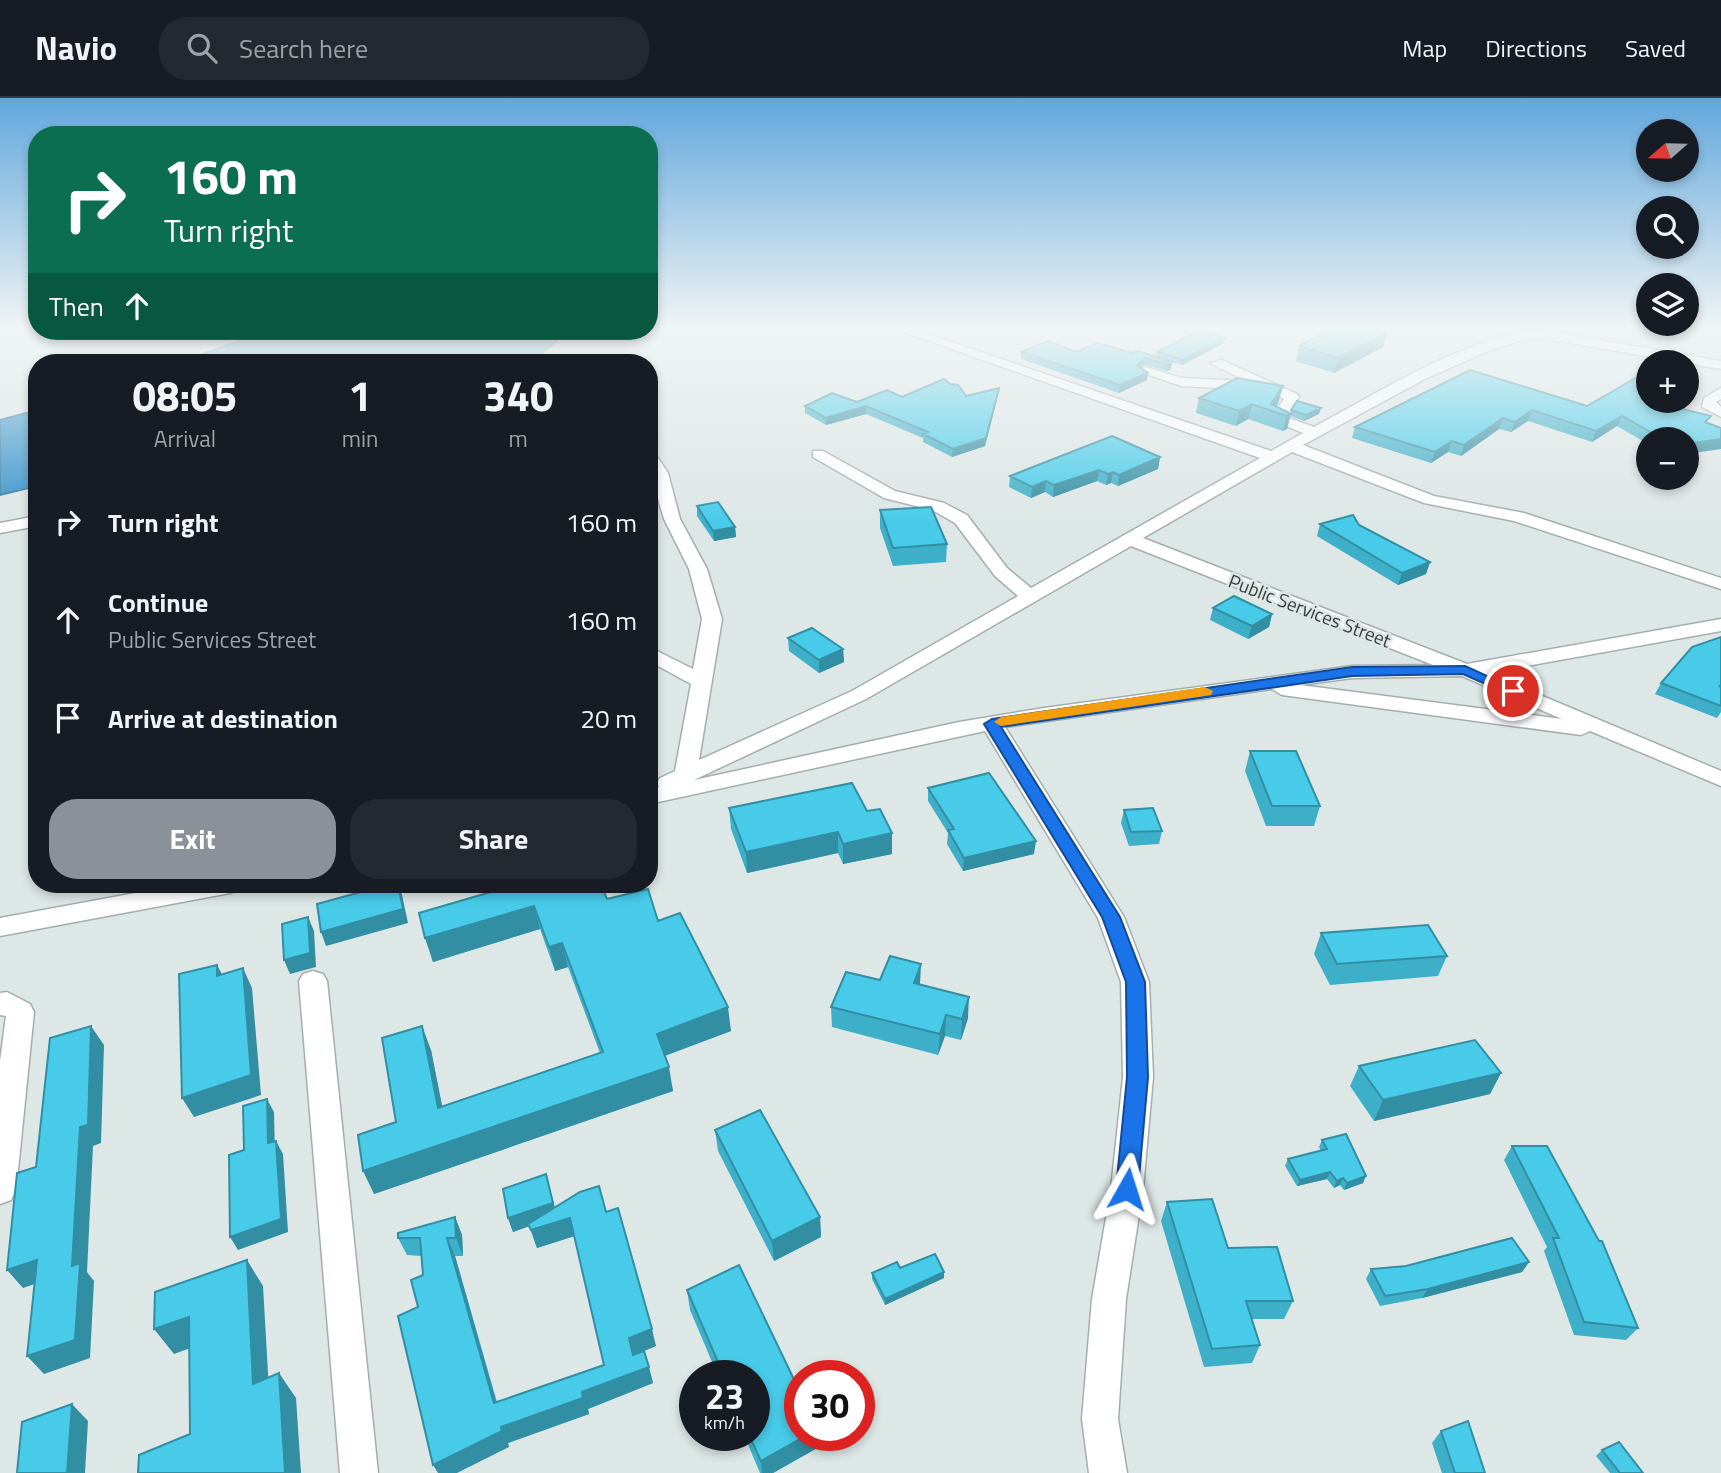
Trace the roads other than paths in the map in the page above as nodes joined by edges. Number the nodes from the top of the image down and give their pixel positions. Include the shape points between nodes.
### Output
1 (1087, 393) edge
2 (1284, 393) edge
3 (1390, 393) edge
4 (1719, 393) edge
5 (1721, 413) edge
6 (1316, 432) junction
7 (1291, 446) junction
8 (818, 454) dead end
9 (1273, 457) junction
10 (658, 470) edge
11 (28, 523) edge
12 (0, 528) edge
13 (1132, 540) junction
14 (1721, 584) edge
15 (1029, 596) junction
16 (1721, 625) edge
17 (658, 658) edge
18 (1465, 670) junction
19 (701, 681) junction
20 (1251, 685) junction
21 (992, 724) junction
22 (1609, 732) junction
23 (1714, 771) edge
24 (685, 776) junction
25 (658, 787) edge
26 (658, 795) edge
27 (182, 893) edge
28 (0, 927) edge
29 (313, 981) dead end
30 (0, 1004) edge
31 (0, 1189) edge
32 (359, 1473) edge
33 (1108, 1473) edge

1 - 9 street
2 - 6 street via 1293,397 1277,419
3 - 6 street
4 - 5 street via 1709,401 1709,407
6 - 7 street
7 - 9 street
7 - 14 street via 1430,500 1518,517
8 - 15 street via 890,495 938,506 961,519 1001,572
9 - 13 street
10 - 19 street via 672,519 698,569 712,619
11 - 12 street
13 - 15 street
13 - 18 street, Public Services Street
15 - 24 street via 859,695
16 - 18 street
17 - 19 street
18 - 20 street via 1352,672
18 - 22 street, Public Services Street
19 - 24 street
20 - 21 street
20 - 22 street
21 - 26 street
21 - 33 street via 1111,917 1135,982 1138,1077 1127,1189 1109,1298 1100,1419
22 - 23 street, Public Services Street
24 - 25 street
27 - 28 street
29 - 32 street
30 - 31 street via 7,1003 20,1012

